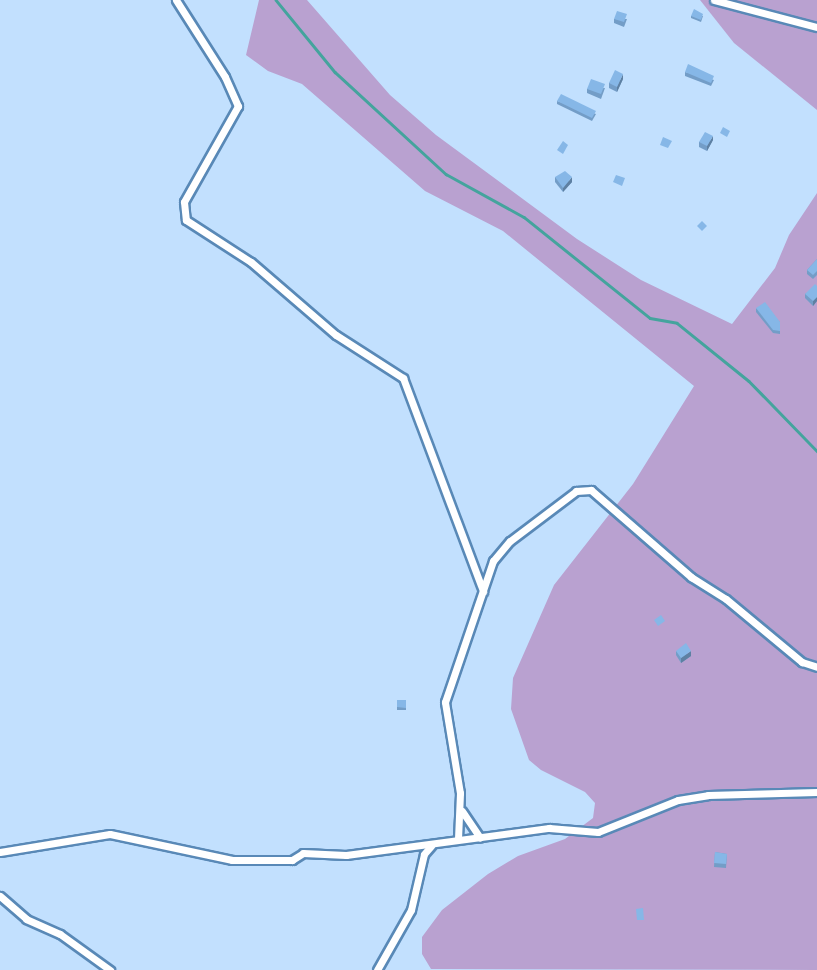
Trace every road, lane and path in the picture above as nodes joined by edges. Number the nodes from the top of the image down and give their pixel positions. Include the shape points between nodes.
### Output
1 (176, 0) edge
2 (714, 0) edge
3 (817, 27) edge
4 (483, 591) junction
5 (817, 667) edge
6 (817, 792) edge
7 (462, 810) junction
8 (480, 838) junction
9 (458, 839) junction
10 (432, 845) junction
11 (0, 852) edge
12 (0, 896) edge
13 (110, 970) edge
14 (377, 970) edge

1 - 4 street via 225,76 237,106 184,202 186,220 251,262 336,335 403,377
2 - 3 street
4 - 5 street via 493,561 510,541 576,491 590,490 691,578 726,599 802,662
4 - 7 street via 445,702
6 - 8 street via 708,795 664,804 598,832 550,828
7 - 8 street
7 - 9 street
8 - 9 street
9 - 10 street
10 - 11 street via 346,855 303,853 292,860 232,860 110,834
10 - 14 street via 424,854 411,910
12 - 13 street via 26,919 60,934

